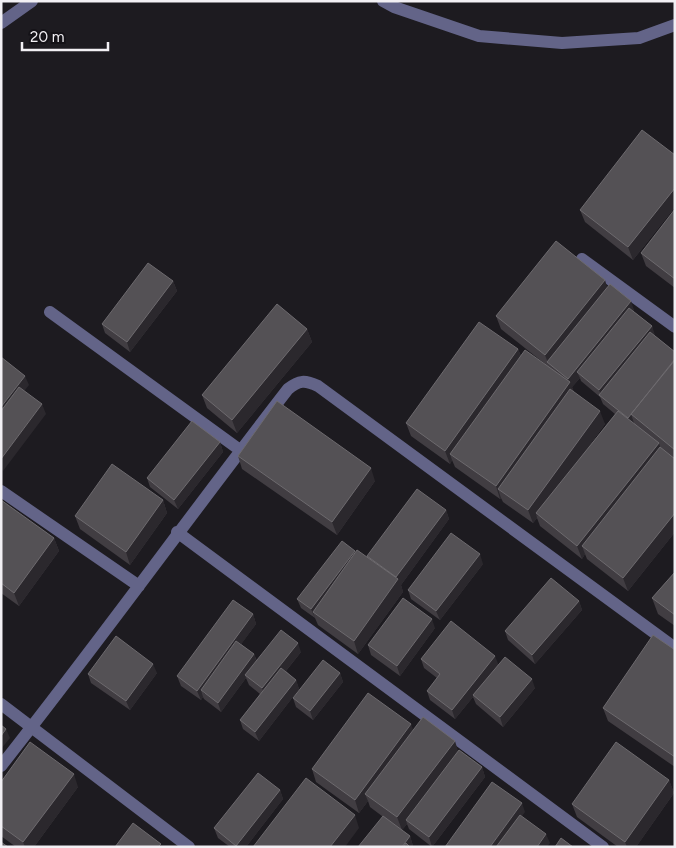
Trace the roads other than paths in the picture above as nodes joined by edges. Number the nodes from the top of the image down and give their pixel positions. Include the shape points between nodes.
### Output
1 (32, 1) edge
2 (383, 1) edge
3 (1, 23) edge
4 (675, 25) edge
5 (582, 259) edge
6 (50, 312) dead end
7 (675, 326) edge
8 (240, 450) junction
9 (1, 491) edge
10 (176, 532) junction
11 (140, 586) junction
12 (675, 648) edge
13 (1, 704) edge
14 (32, 727) junction
15 (1, 766) edge
16 (189, 847) edge
17 (603, 847) edge

1 - 3 street
2 - 4 street via 479,36 562,43 639,38
5 - 7 street
6 - 8 street
8 - 10 street
8 - 12 street via 288,389 297,382 308,381
9 - 11 street
10 - 11 street
10 - 17 street
11 - 14 street
13 - 14 street
14 - 15 street
14 - 16 street

